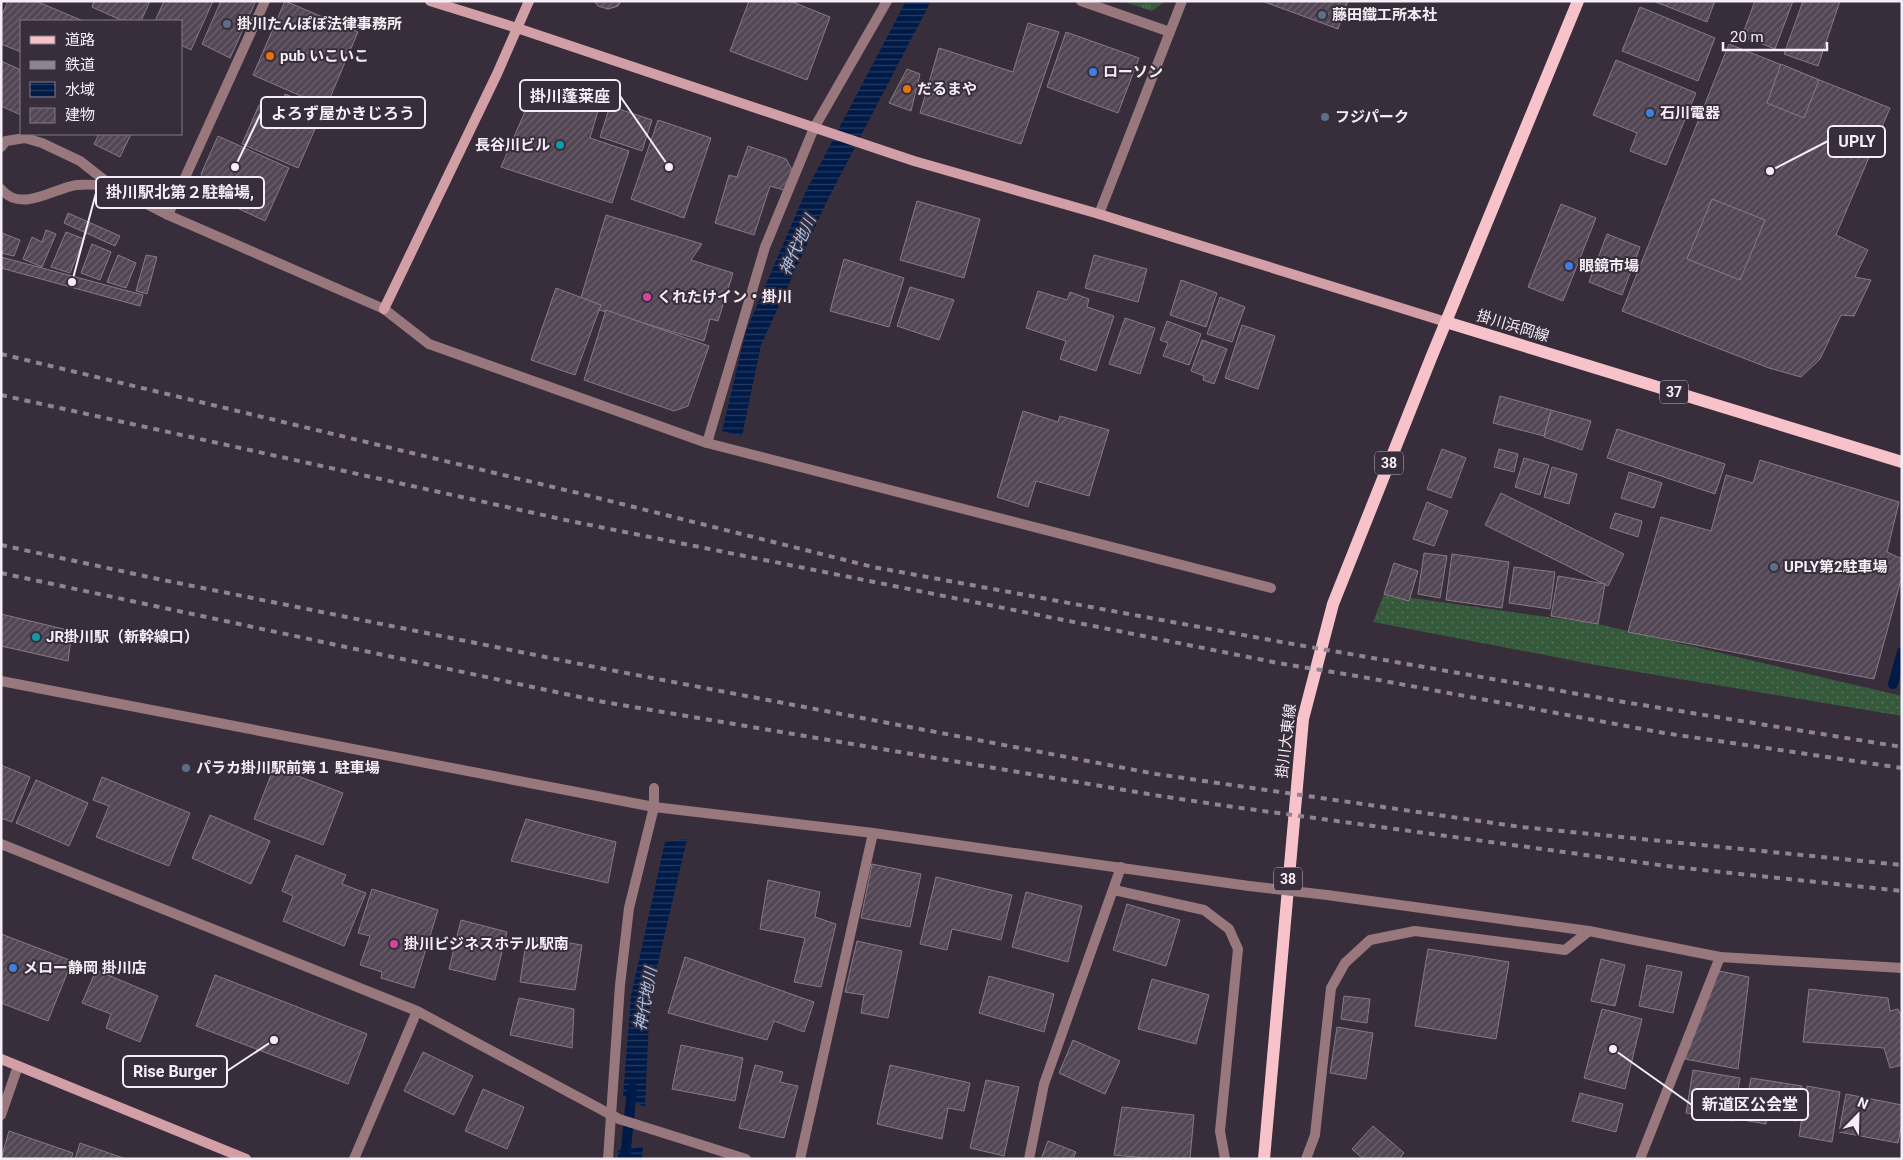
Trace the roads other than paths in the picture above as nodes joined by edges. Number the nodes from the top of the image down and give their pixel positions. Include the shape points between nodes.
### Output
1 (265, 1) edge
2 (430, 1) edge
3 (529, 1) edge
4 (887, 1) edge
5 (1081, 1) edge
6 (1182, 1) edge
7 (1578, 1) edge
8 (517, 28) junction
9 (1170, 32) junction
10 (814, 128) junction
11 (1, 147) edge
12 (112, 186) junction
13 (1, 189) edge
14 (1099, 214) junction
15 (168, 215) junction
16 (384, 309) junction
17 (1446, 322) junction
18 (708, 444) junction
19 (1902, 462) edge
20 (1271, 588) dead end
21 (1, 681) edge
22 (654, 788) dead end
23 (654, 807) junction
24 (873, 833) junction
25 (1, 844) edge
26 (1122, 868) junction
27 (1114, 890) junction
28 (1589, 931) junction
29 (1720, 957) junction
30 (1902, 968) edge
31 (416, 1011) junction
32 (1, 1059) edge
33 (18, 1066) junction
34 (1, 1115) edge
35 (615, 1118) junction
36 (246, 1159) edge
37 (354, 1159) edge
38 (608, 1159) edge
39 (746, 1159) edge
40 (800, 1159) edge
41 (1029, 1159) edge
42 (1225, 1159) edge
43 (1264, 1159) edge
44 (1306, 1159) edge
45 (1640, 1159) edge

1 - 15 street
2 - 8 street
3 - 8 street
4 - 10 street
5 - 9 street
6 - 9 street
7 - 17 main road
8 - 10 street
8 - 16 street
9 - 14 street
10 - 14 street via 914,161
10 - 18 street via 765,246
11 - 12 street via 6,141 25,138 42,143 80,161
12 - 13 street via 76,185 41,198 20,199 5,194
12 - 15 street
14 - 17 street
15 - 16 street
16 - 18 street via 428,344
17 - 19 main road, 掛川浜岡線 / 37
17 - 43 main road, 掛川大東線 / 38 via 1333,604 1303,719
18 - 20 street
21 - 23 street
22 - 23 street
23 - 24 street
23 - 35 street via 629,908 620,984
24 - 26 street
24 - 40 street
25 - 31 street
26 - 27 street
26 - 28 street, bridge
27 - 41 street via 1044,1084
27 - 42 street via 1204,910 1229,929 1238,949 1220,1131
28 - 29 street
28 - 44 street via 1565,950 1415,931 1370,940 1344,963 1331,988 1315,1135
29 - 30 street
29 - 45 street
31 - 35 street
31 - 37 street
32 - 33 street
33 - 34 street
33 - 36 street
35 - 38 street
35 - 39 street

